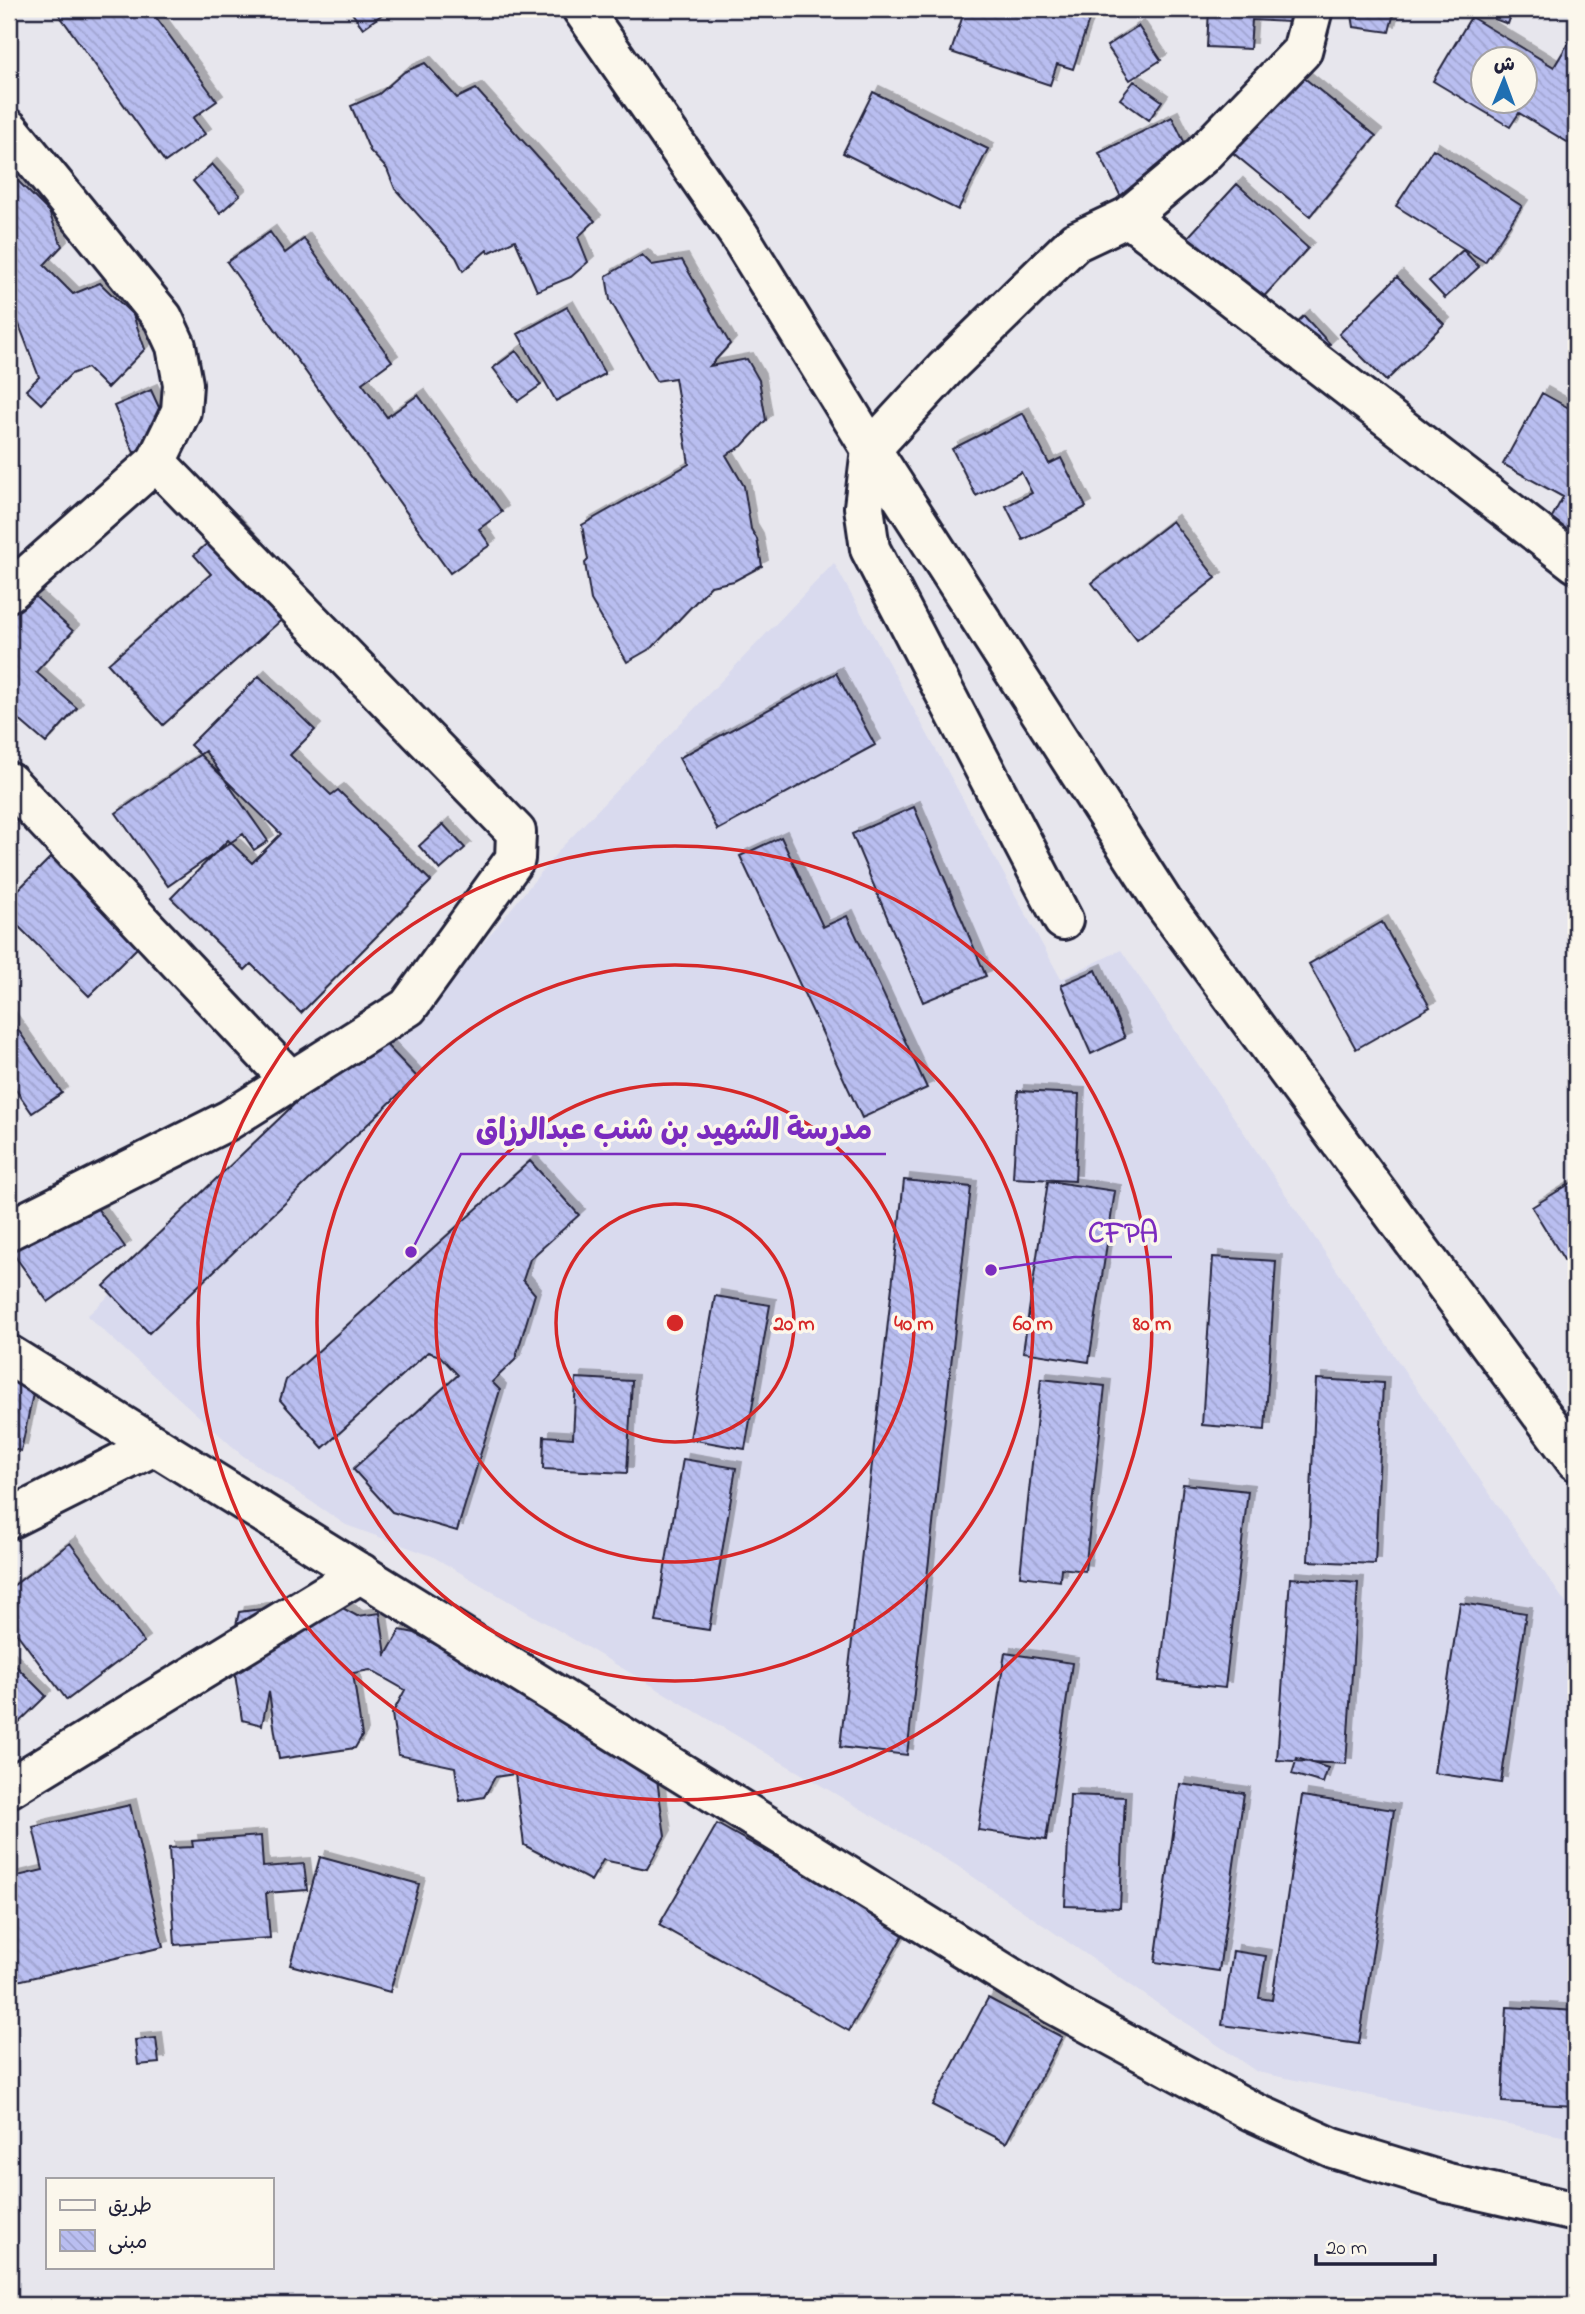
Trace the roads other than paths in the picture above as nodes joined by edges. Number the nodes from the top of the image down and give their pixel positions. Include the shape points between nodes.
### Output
1 (582, 9) edge
2 (1313, 9) edge
3 (9, 130) edge
4 (1128, 217) junction
5 (871, 449) junction
6 (156, 462) junction
7 (1576, 563) edge
8 (9, 592) edge
9 (9, 782) edge
10 (1063, 920) dead end
11 (291, 1082) junction
12 (9, 1230) edge
13 (9, 1355) edge
14 (154, 1446) junction
15 (1576, 1461) edge
16 (9, 1519) edge
17 (360, 1573) junction
18 (9, 1788) edge
19 (1576, 2212) edge

1 - 5 street via 739,235
2 - 4 street via 1302,51 1201,156
3 - 6 street via 163,318 176,346 183,384 181,411
4 - 5 street via 1075,242
4 - 7 street
5 - 10 street via 864,507 870,549
5 - 15 street via 1162,901
6 - 8 street
6 - 11 street via 516,832 515,859 408,1007
9 - 11 street
11 - 12 street via 229,1120
13 - 14 street
14 - 16 street
14 - 17 street
17 - 18 street
17 - 19 street via 1055,2005 1251,2111 1346,2152 1448,2183

